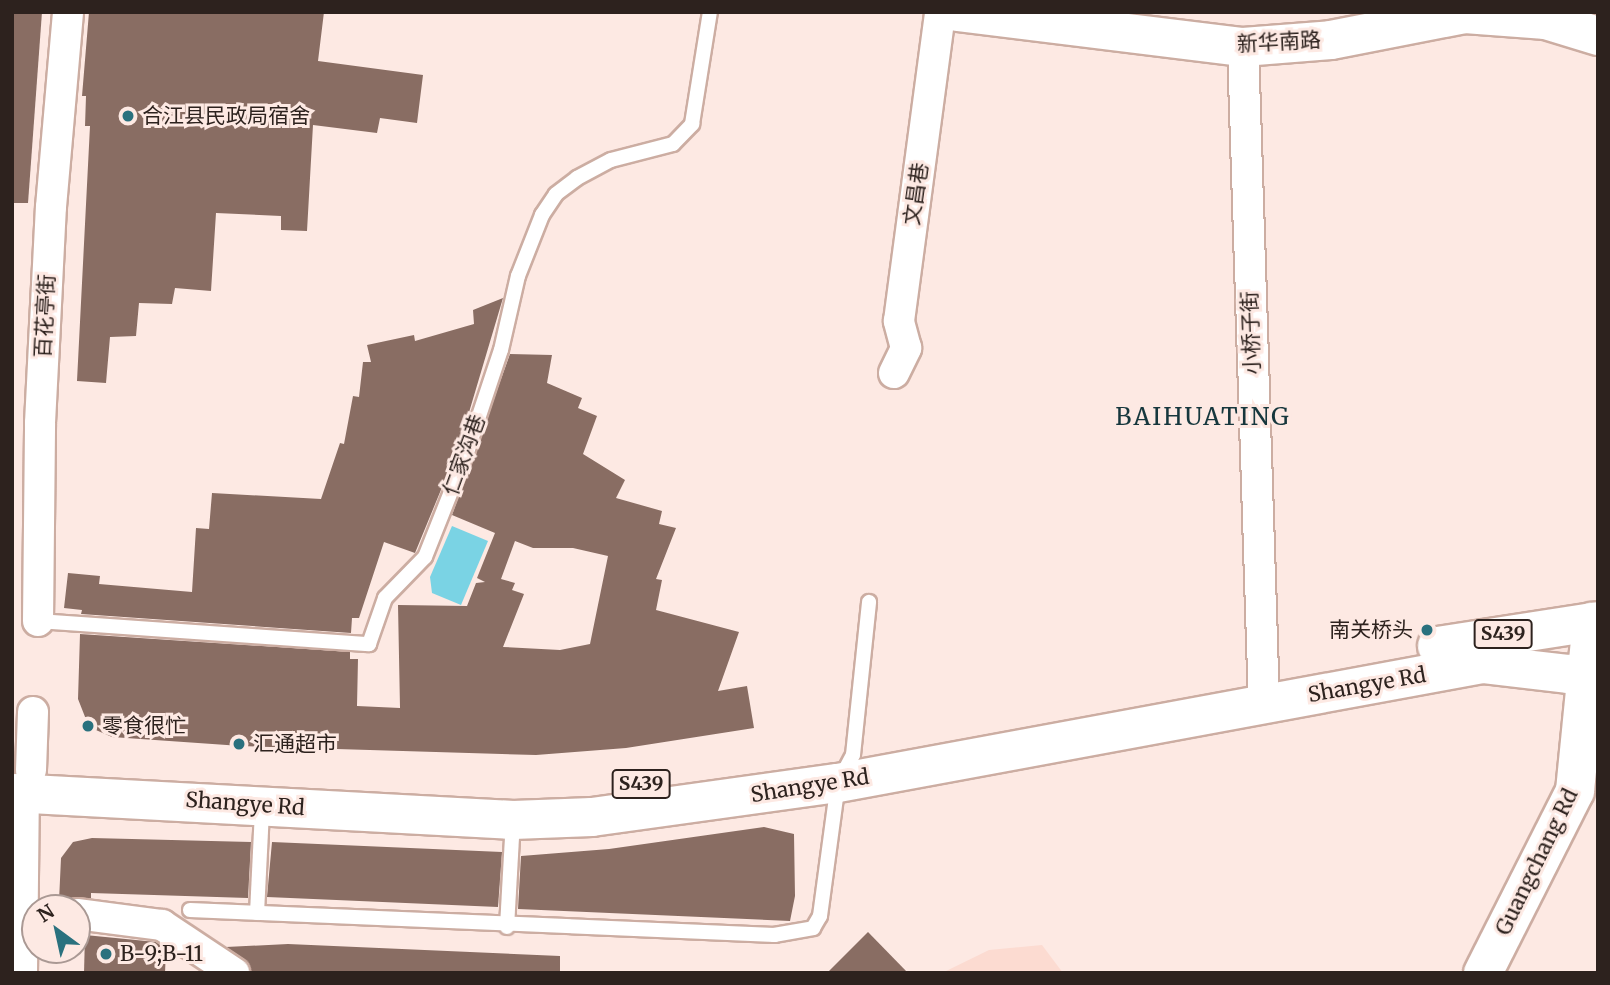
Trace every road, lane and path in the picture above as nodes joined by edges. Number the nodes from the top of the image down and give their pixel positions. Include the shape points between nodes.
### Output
1 (68, 12) edge
2 (710, 12) edge
3 (960, 13) edge
4 (1390, 19) edge
5 (1598, 36) edge
6 (1243, 47) junction
7 (894, 373) dead end
8 (869, 602) dead end
9 (38, 621) joint
10 (1595, 622) edge
11 (1593, 672) edge
12 (1263, 691) junction
13 (33, 712) dead end
14 (1598, 759) edge
15 (845, 769) junction
16 (24, 784) edge
17 (1575, 791) junction
18 (262, 806) junction
19 (513, 820) junction
20 (31, 894) edge
21 (190, 910) dead end
22 (257, 913) junction
23 (91, 916) edge
24 (507, 927) junction
25 (234, 973) edge
26 (1483, 973) edge

1 - 9 street, 百花亭街 via 51,206 40,423
2 - 9 lane, 仁家沟巷 via 692,124 674,144 611,160 578,177 541,215 514,286 501,350 468,449 425,557 385,598 369,644
3 - 6 main road, 新华南路
3 - 7 street, 文昌巷 via 901,300 899,321 906,348
4 - 5 main road, 新华南路 via 1491,14 1546,20
4 - 6 main road, 新华南路 via 1331,40
6 - 12 street, 小桥子街
8 - 15 lane
10 - 11 main road, Guangchang Rd
10 - 12 main road, Shangye Rd / S439
11 - 12 main road, Shangye Rd / S439 via 1482,664
11 - 17 main road, Guangchang Rd
12 - 15 main road, Shangye Rd / S439
13 - 16 street
14 - 17 main road
15 - 16 main road, Shangye Rd / S439 via 529,794
15 - 19 main road, Shangye Rd / S439 via 592,817
15 - 24 lane via 820,916 813,928 774,935
16 - 18 main road, Shangye Rd / S439
16 - 20 main road
17 - 26 main road, Guangchang Rd
18 - 19 main road, Shangye Rd / S439
18 - 22 lane
19 - 24 lane
21 - 22 lane
22 - 24 lane
23 - 25 street via 162,925

